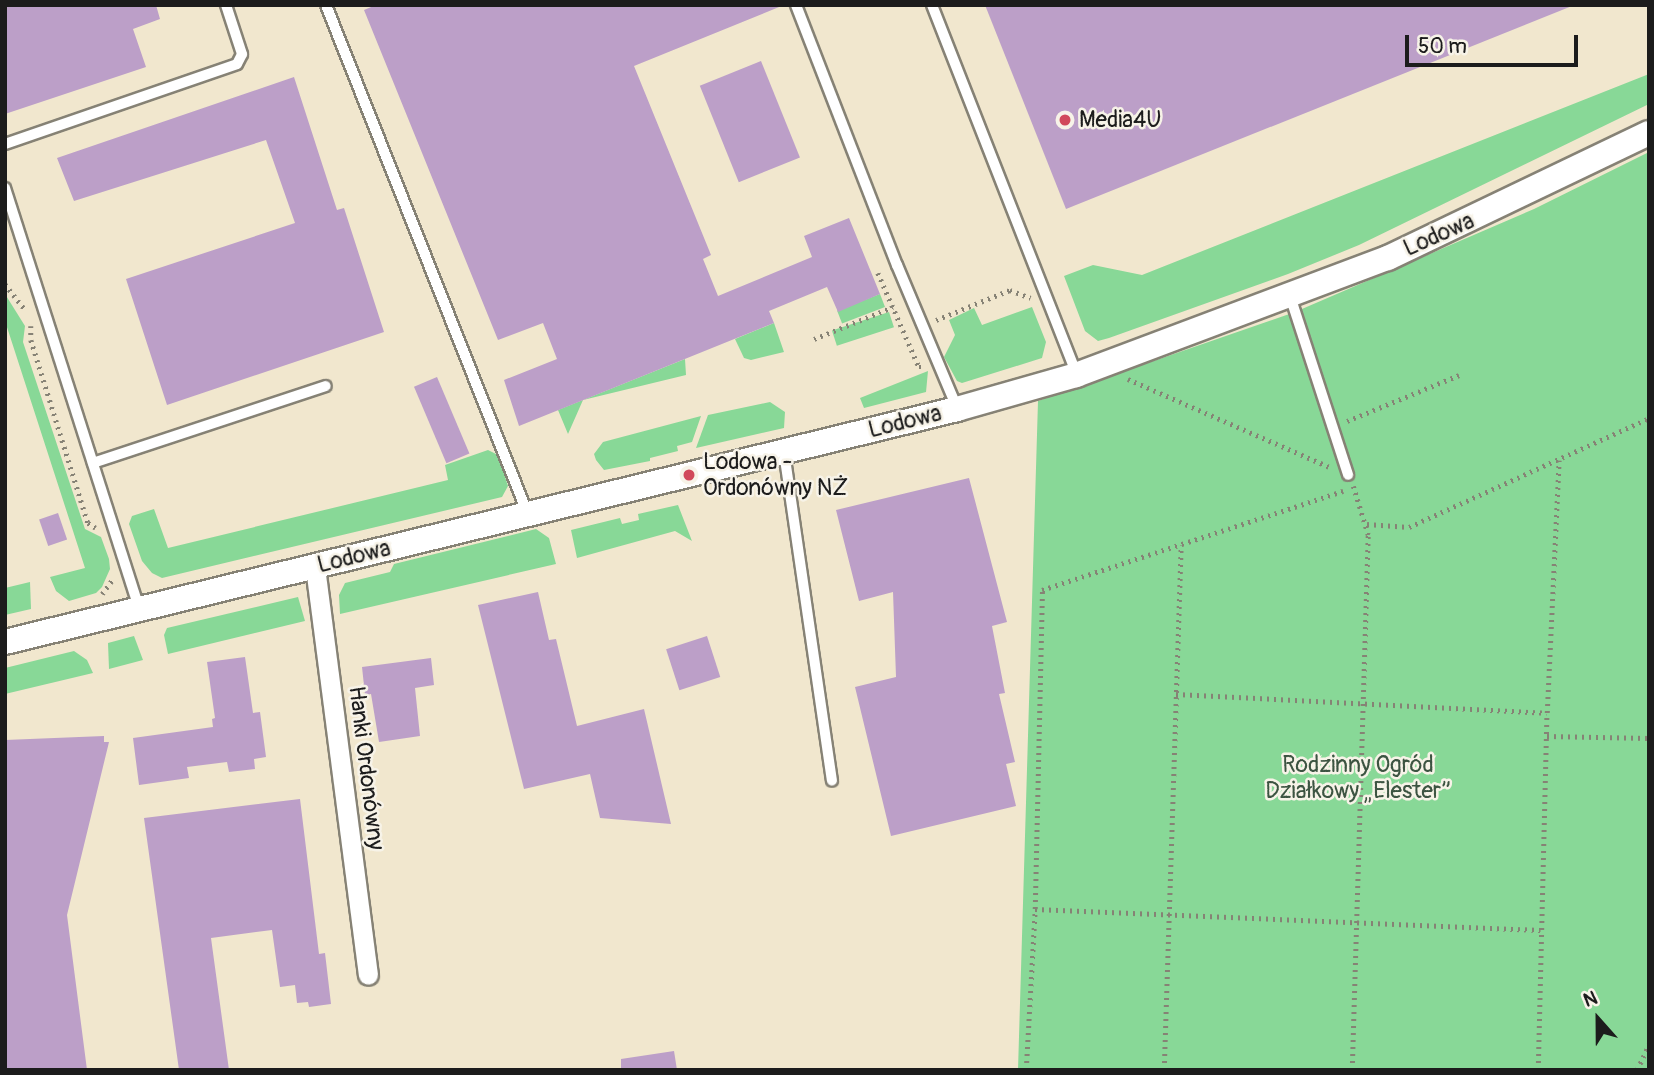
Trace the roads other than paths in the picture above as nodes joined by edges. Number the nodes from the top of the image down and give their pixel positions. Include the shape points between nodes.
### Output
1 (226, 5) edge
2 (326, 5) edge
3 (796, 5) edge
4 (932, 5) edge
5 (1649, 133) edge
6 (5, 144) edge
7 (5, 188) edge
8 (1290, 296) junction
9 (1087, 371) junction
10 (326, 386) dead end
11 (957, 409) junction
12 (784, 451) junction
13 (93, 463) junction
14 (1348, 475) road end
15 (528, 514) junction
16 (315, 567) junction
17 (140, 610) junction
18 (5, 642) edge
19 (832, 781) dead end
20 (368, 975) dead end

1 - 6 lane via 242,54 237,64
2 - 15 lane
3 - 11 lane
4 - 9 lane via 1044,293
5 - 8 street, Lodowa via 1388,258
7 - 13 lane
8 - 9 street, Lodowa
8 - 14 lane
9 - 11 street, Lodowa
10 - 13 lane
11 - 12 street, Lodowa
12 - 15 street, Lodowa
12 - 19 lane
13 - 17 lane
15 - 16 street, Lodowa
16 - 17 street, Lodowa
16 - 20 street, Hanki Ordonówny
17 - 18 street, Lodowa

